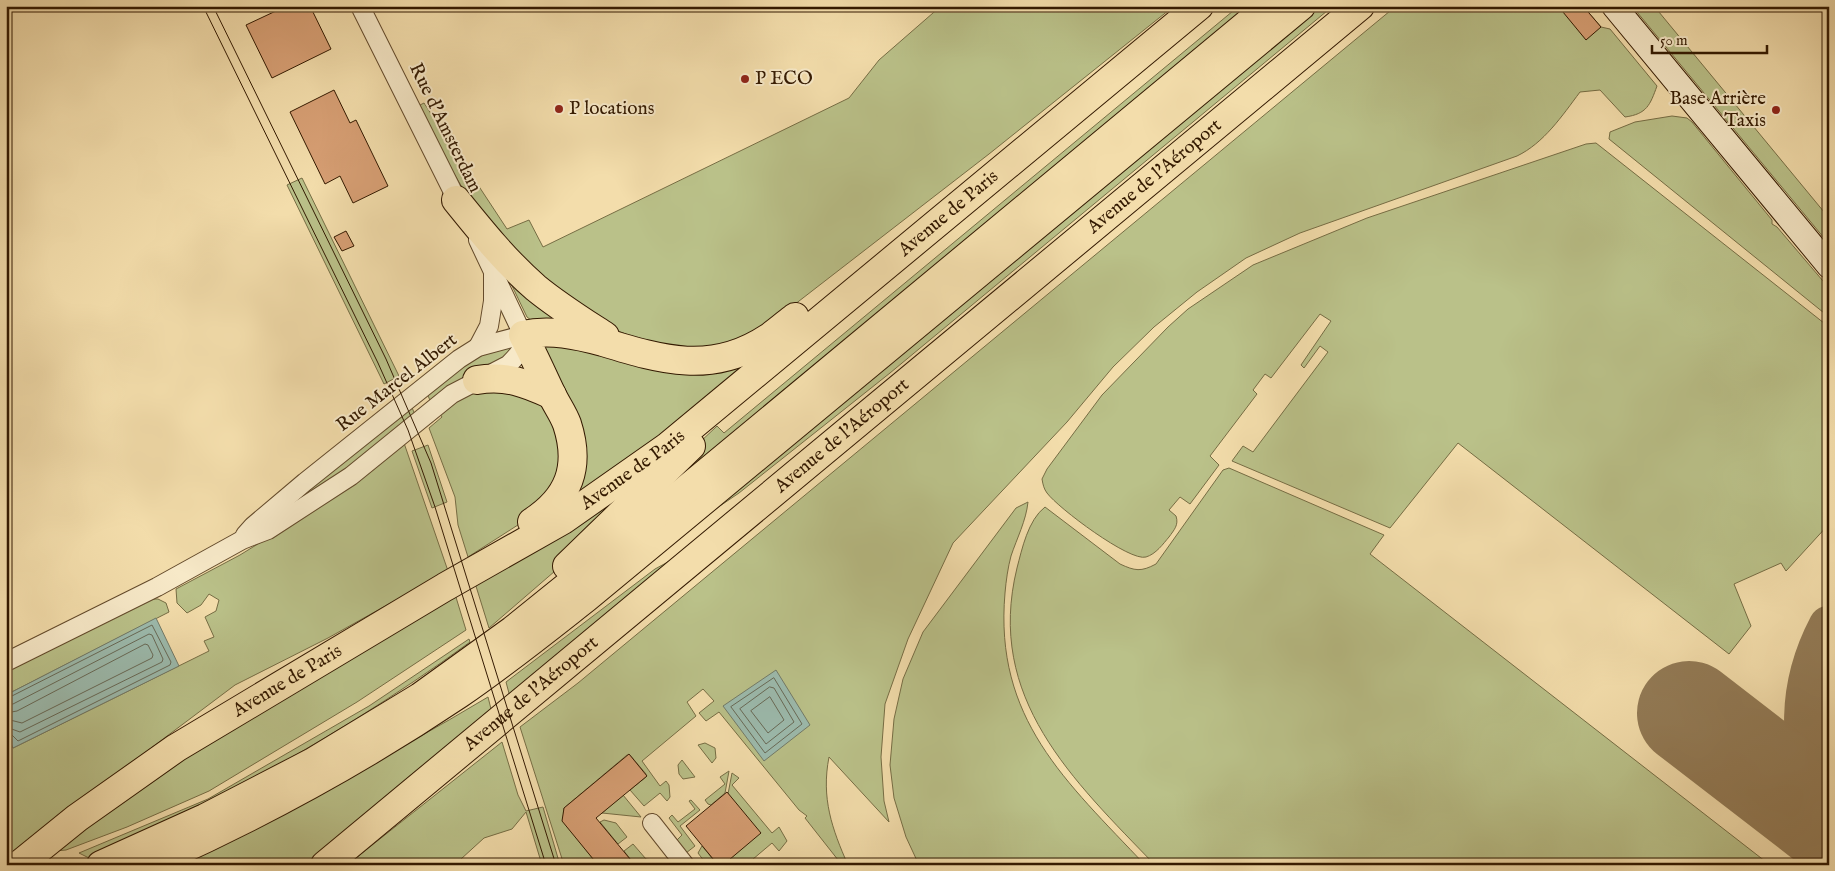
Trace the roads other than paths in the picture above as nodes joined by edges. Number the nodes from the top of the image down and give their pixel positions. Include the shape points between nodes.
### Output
1 (360, 6) edge
2 (1199, 6) edge
3 (1269, 6) edge
4 (1301, 6) edge
5 (1360, 6) edge
6 (1614, 6) edge
7 (456, 200) junction
8 (886, 265) junction
9 (1829, 266) edge
10 (493, 268) junction
11 (524, 335) junction
12 (957, 339) junction
13 (478, 347) junction
14 (623, 348) junction
15 (477, 380) junction
16 (552, 394) junction
17 (242, 540) junction
18 (445, 587) junction
19 (510, 657) junction
20 (6, 662) edge
21 (466, 664) junction
22 (652, 824) dead end
23 (19, 865) edge
24 (101, 865) edge
25 (149, 865) edge
26 (325, 865) edge
27 (685, 865) edge

1 - 7 street, Rue d'Amsterdam
2 - 8 highway, Avenue de Paris
3 - 21 highway via 653,517
4 - 19 highway via 601,586
5 - 12 highway, Avenue de l'Aéroport
6 - 9 street
7 - 10 street, Rue d'Amsterdam
7 - 14 highway via 491,244 537,289
8 - 14 highway via 860,270 768,338 732,356 710,362 684,362 664,360
8 - 18 highway, Avenue de Paris via 667,447 563,520
8 - 21 highway via 880,282 868,296 690,447 533,598 500,624
10 - 11 street, Rue d'Amsterdam
10 - 13 street, Rue d'Amsterdam via 489,326
11 - 13 street, Rue Marcel Albert
11 - 14 highway via 535,332 583,336
11 - 15 street, Rue Marcel Albert via 520,353 508,364
11 - 16 highway
12 - 19 highway via 928,348 781,468 550,642
12 - 26 highway, Avenue de l'Aéroport
13 - 17 street, Rue Marcel Albert via 305,482 253,526
15 - 16 highway via 506,378
15 - 17 street, Rue Marcel Albert via 452,394 322,496 268,530
16 - 18 highway via 567,423 572,444 573,466 568,485 547,512 478,555
17 - 20 street, Rue Marcel Albert via 172,580
18 - 23 highway, Avenue de Paris via 176,748 77,818
19 - 25 highway via 418,720 335,771 264,811
21 - 24 highway via 420,697 313,762 205,818
22 - 27 street

